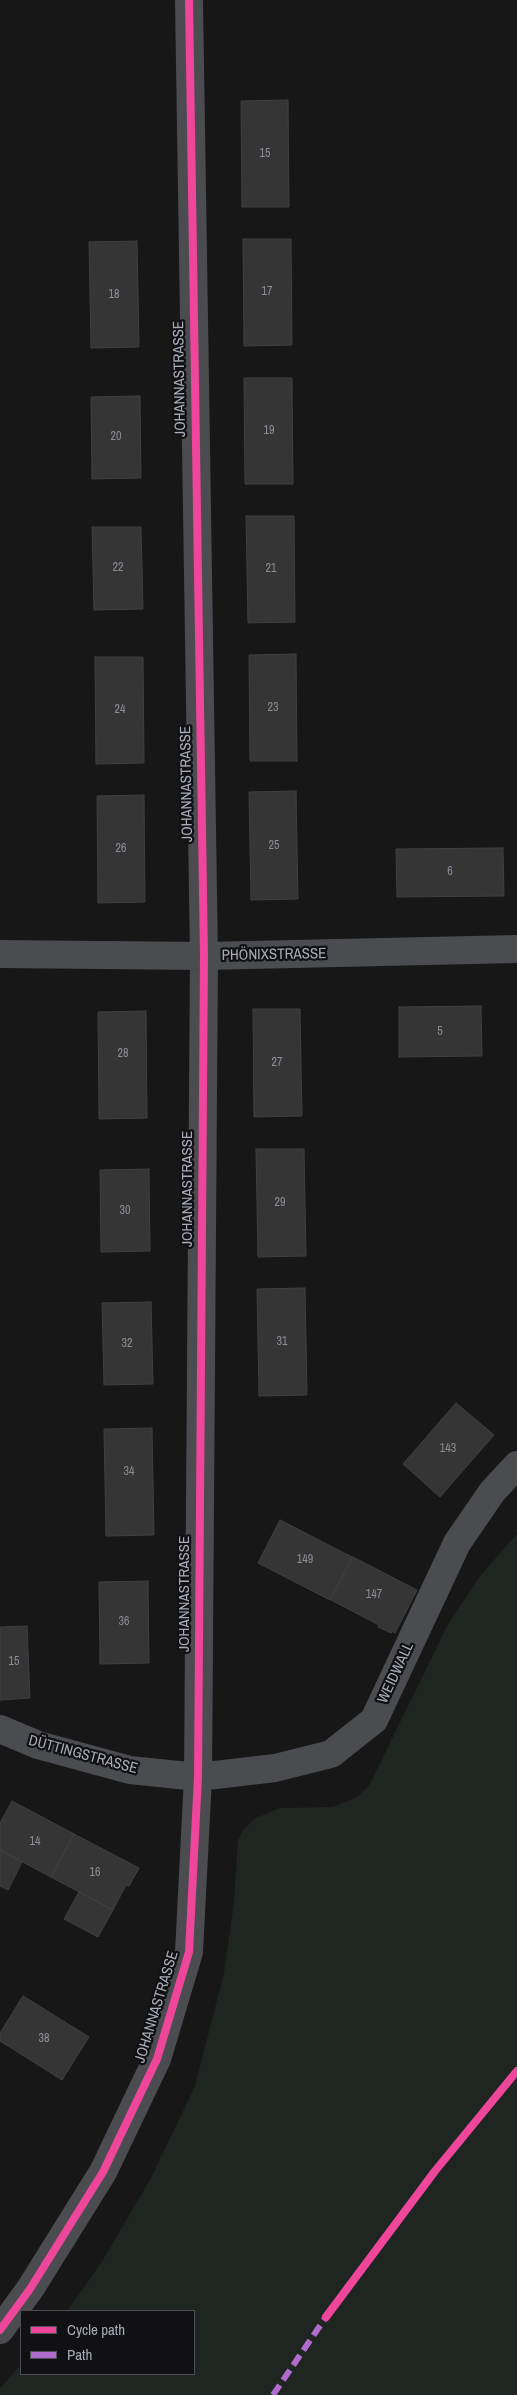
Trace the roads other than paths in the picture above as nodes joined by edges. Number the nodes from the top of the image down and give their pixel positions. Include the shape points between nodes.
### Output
1 (189, 0) edge
2 (517, 949) edge
3 (0, 954) edge
4 (204, 956) junction
5 (517, 1464) edge
6 (0, 1729) edge
7 (198, 1777) junction
8 (0, 2330) edge

1 - 4 street, JOHANNASTRASSE
2 - 4 street, PHÖNIXSTRASSE
3 - 4 street, PHÖNIXSTRASSE
4 - 7 street, JOHANNASTRASSE
5 - 7 street, WEIDWALL via 492,1492 457,1543 374,1720 331,1754 275,1768
6 - 7 street, DÜTTINGSTRASSE via 38,1745 130,1770
7 - 8 street, JOHANNASTRASSE via 189,1952 157,2060 103,2172 30,2289

